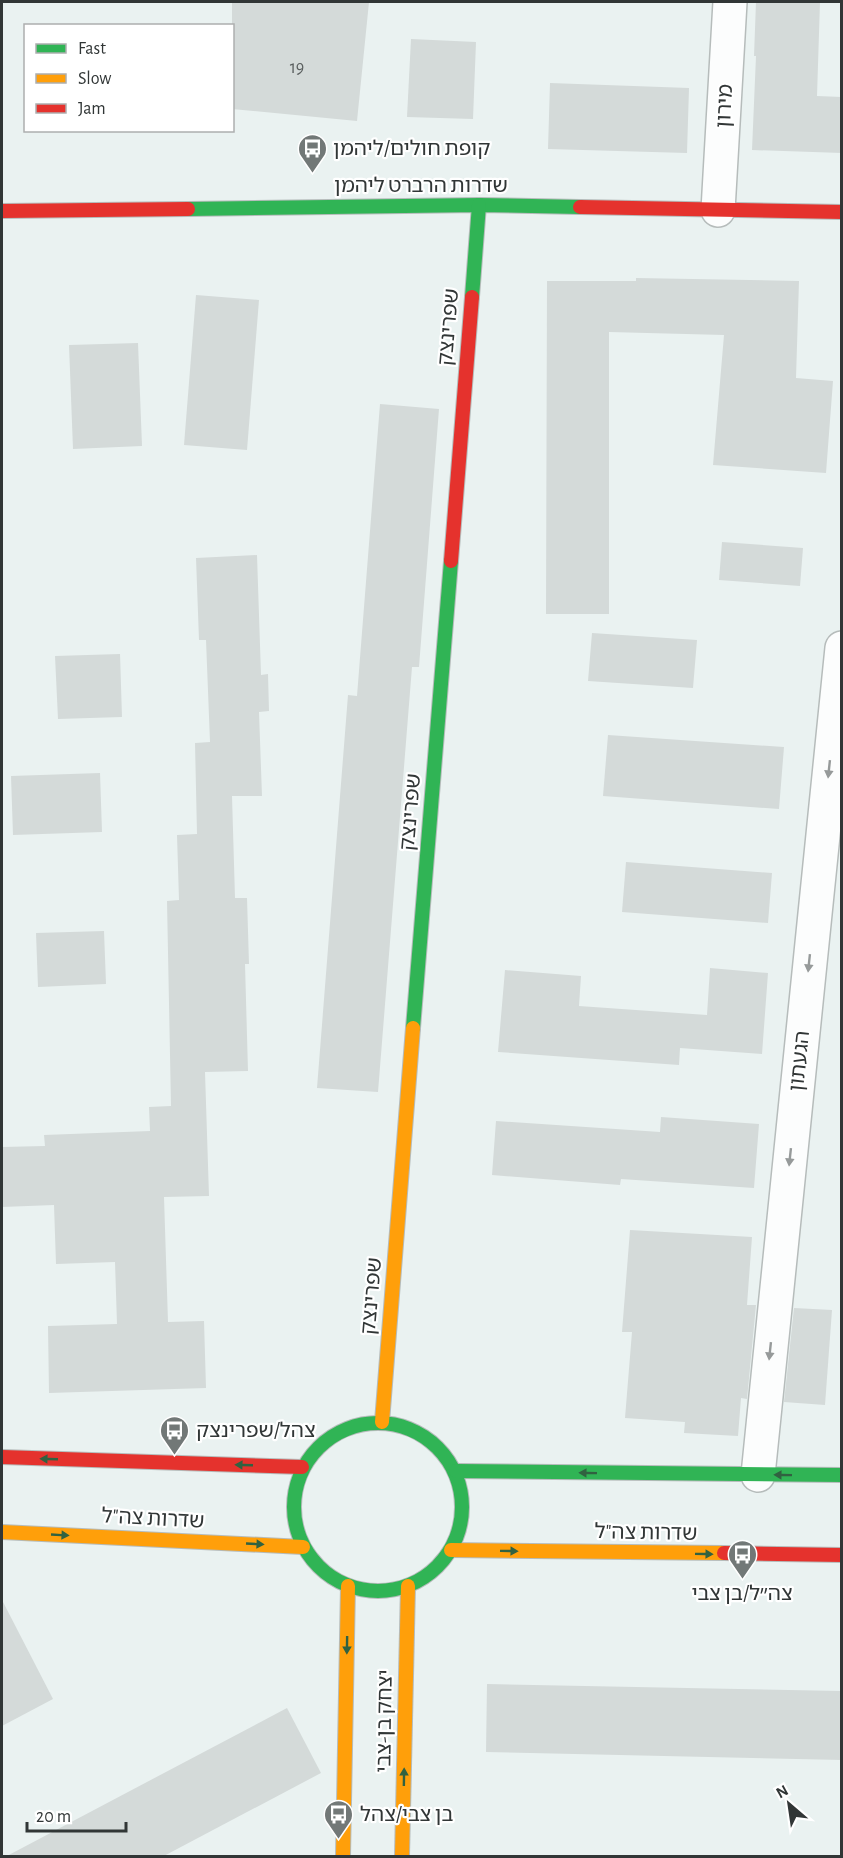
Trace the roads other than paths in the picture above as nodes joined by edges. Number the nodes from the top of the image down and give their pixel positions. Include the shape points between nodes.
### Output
1 (730, 2) edge
2 (479, 205) junction
3 (718, 210) junction
4 (2, 211) edge
5 (842, 212) edge
6 (842, 648) edge
7 (831, 845) edge
8 (382, 1422) junction
9 (2, 1457) edge
10 (302, 1467) junction
11 (456, 1472) junction
12 (758, 1474) junction
13 (842, 1475) edge
14 (2, 1532) edge
15 (303, 1547) junction
16 (450, 1550) junction
17 (842, 1556) edge
18 (348, 1586) junction
19 (408, 1586) junction
20 (343, 1857) edge
21 (402, 1857) edge

1 - 3 street, מירון
2 - 3 street, שדרות הרברט ליהמן
2 - 4 street, שדרות הרברט ליהמן
2 - 8 street, שפרינצק
3 - 5 street, שדרות הרברט ליהמן
6 -> 7 street, הגעתון
7 -> 12 street, הגעתון
8 - 10 street via 358,1424 336,1433
8 - 11 street via 405,1426 426,1436
10 -> 9 street
10 - 15 street via 294,1493 294,1521
12 -> 11 street
11 - 16 street via 462,1498 461,1525
13 -> 12 street
14 -> 15 street, שדרות צה"ל
15 - 18 street via 330,1577
16 -> 17 street, שדרות צה"ל
16 - 19 street via 425,1577
18 - 19 street via 368,1591
18 -> 20 street, יצחק בן-צבי
21 -> 19 street, יצחק בן-צבי

